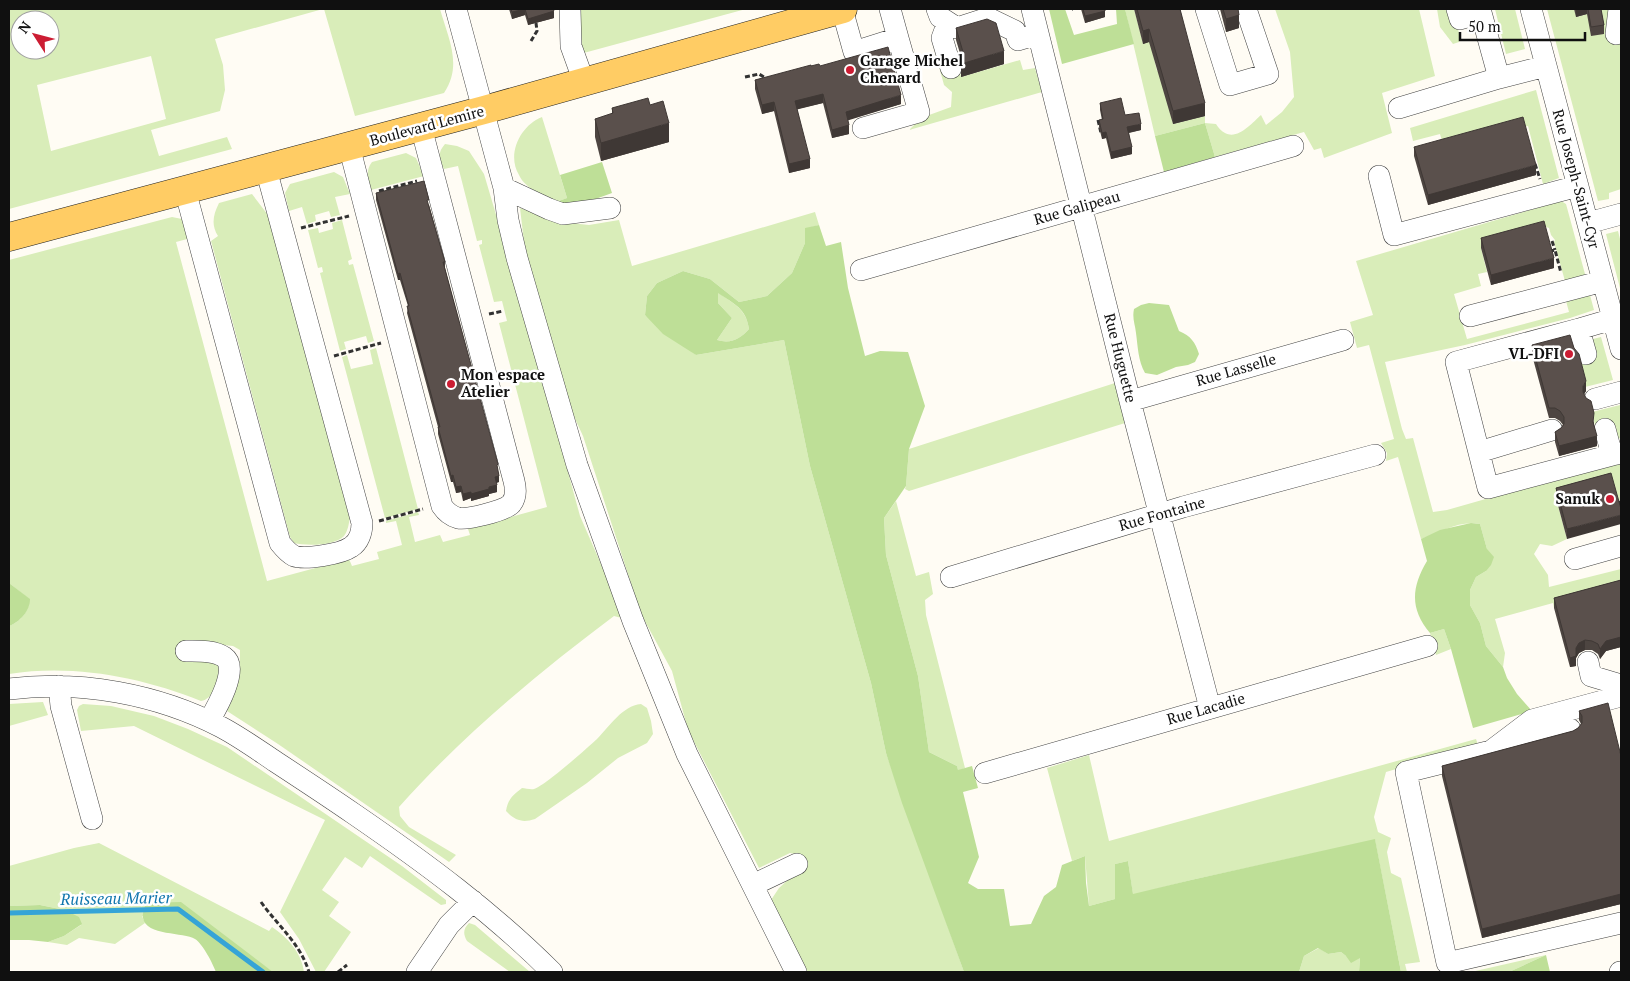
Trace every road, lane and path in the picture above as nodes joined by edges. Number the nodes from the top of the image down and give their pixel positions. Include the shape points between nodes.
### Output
1 (456, 9) edge
2 (570, 9) edge
3 (843, 9) edge
4 (890, 9) edge
5 (1032, 9) edge
6 (1206, 9) edge
7 (1246, 9) edge
8 (1457, 9) edge
9 (1532, 9) edge
10 (1619, 9) edge
11 (1480, 11) edge
12 (788, 16) edge
13 (942, 16) edge
14 (536, 23) edge
15 (1038, 34) junction
16 (1616, 34) dead end
17 (898, 38) junction
18 (531, 41) dead end
19 (1546, 66) junction
20 (952, 68) dead end
21 (745, 77) dead end
22 (1499, 78) junction
23 (584, 82) junction
24 (766, 86) edge
25 (1399, 108) dead end
26 (484, 110) junction
27 (1098, 120) edge
28 (421, 127) junction
29 (863, 128) dead end
30 (1101, 133) edge
31 (349, 146) junction
32 (1293, 146) dead end
33 (1533, 156) edge
34 (266, 168) junction
35 (1379, 176) dead end
36 (1539, 177) dead end
37 (424, 178) dead end
38 (1578, 186) junction
39 (504, 188) junction
40 (185, 190) junction
41 (371, 193) dead end
42 (1082, 207) junction
43 (610, 208) dead end
44 (1621, 214) edge
45 (341, 218) dead end
46 (1588, 223) junction
47 (307, 227) dead end
48 (9, 237) edge
49 (1552, 241) dead end
50 (1555, 250) junction
51 (1549, 252) edge
52 (861, 270) dead end
53 (1561, 274) dead end
54 (1603, 281) junction
55 (504, 311) dead end
56 (496, 313) dead end
57 (1470, 316) dead end
58 (1613, 320) junction
59 (1579, 329) junction
60 (1343, 340) dead end
61 (374, 345) dead end
62 (1621, 349) edge
63 (341, 354) dead end
64 (1586, 354) dead end
65 (1621, 392) edge
66 (1595, 398) dead end
67 (1130, 401) junction
68 (1605, 429) dead end
69 (1552, 430) dead end
70 (1479, 452) junction
71 (1616, 454) edge
72 (1375, 455) dead end
73 (1617, 503) edge
74 (1621, 509) edge
75 (418, 510) dead end
76 (1160, 514) junction
77 (385, 520) dead end
78 (1621, 546) edge
79 (1575, 559) dead end
80 (951, 577) dead end
81 (1427, 646) dead end
82 (186, 651) dead end
83 (1588, 662) dead end
84 (1621, 685) edge
85 (59, 686) junction
86 (9, 689) edge
87 (1621, 696) edge
88 (1210, 708) junction
89 (209, 721) junction
90 (1570, 729) dead end
91 (1491, 750) junction
92 (985, 773) dead end
93 (92, 819) dead end
94 (797, 864) dead end
95 (753, 885) junction
96 (473, 901) junction
97 (261, 902) dead end
98 (1621, 923) edge
99 (347, 965) dead end
100 (310, 972) edge
101 (338, 972) edge
102 (416, 972) edge
103 (552, 972) edge
104 (796, 972) edge

1 - 26 street
2 - 23 street via 571,46
3 - 12 main road, Boulevard Lemire
3 - 17 street via 855,58
4 - 17 street
5 - 15 street, Rue Huguette
6 - 7 street via 1230,85 1268,74
8 - 11 street via 1460,18
9 - 19 street, Rue Joseph-Saint-Cyr
10 - 16 street
11 - 22 street
12 - 23 main road, Boulevard Lemire
13 - 15 street via 957,28 988,18 1015,31 1018,40
13 - 20 street via 942,38
14 - 18 path via 537,31
15 - 42 street, Rue Huguette
17 - 29 street via 919,112
19 - 22 street
19 - 38 street, Rue Joseph-Saint-Cyr
21 - 24 path via 759,74
22 - 25 street
23 - 26 main road, Boulevard Lemire
26 - 28 main road, Boulevard Lemire
26 - 39 street
27 - 30 path
28 - 31 main road, Boulevard Lemire
28 - 31 street via 514,481 516,494 505,508 463,518 451,515 442,506 397,298
31 - 34 main road, Boulevard Lemire
32 - 42 street, Rue Galipeau
33 - 36 path
34 - 40 main road, Boulevard Lemire
34 - 40 street via 362,523 357,541 342,550 300,558 287,551 280,542
35 - 38 street via 1394,235
37 - 41 path
38 - 46 street, Rue Joseph-Saint-Cyr
39 - 43 street via 563,214
39 - 95 street via 517,258 577,465 613,566 663,699
40 - 48 main road, Boulevard Lemire
42 - 52 street, Rue Galipeau
42 - 67 street, Rue Huguette
44 - 46 street
45 - 47 path
46 - 54 street, Rue Joseph-Saint-Cyr
49 - 50 path
50 - 51 path
50 - 53 path
54 - 57 street
54 - 58 street, Rue Joseph-Saint-Cyr
55 - 56 path
58 - 59 street
58 - 62 street, Rue Joseph-Saint-Cyr
59 - 64 street
59 - 70 street via 1456,362
60 - 67 street, Rue Lasselle
61 - 63 path
65 - 66 street
67 - 76 street, Rue Huguette
68 - 71 street
69 - 70 street
70 - 71 street via 1488,488
72 - 76 street, Rue Fontaine
73 - 74 path via 1620,502
75 - 77 path
76 - 80 street, Rue Fontaine
76 - 88 street, Rue Huguette
78 - 79 street
81 - 88 street, Rue Lacadie
82 - 89 street via 218,654 228,663 224,693
83 - 84 street via 1591,676
85 - 86 street
85 - 89 street via 133,696
85 - 93 street via 61,706
87 - 91 street via 1532,720
88 - 92 street, Rue Lacadie
89 - 96 street via 237,736 376,829
90 - 91 street
91 - 98 street via 1406,772 1447,963
94 - 95 street
95 - 104 street
96 - 102 street via 449,925
96 - 103 street
97 - 100 path via 293,939
99 - 101 path

